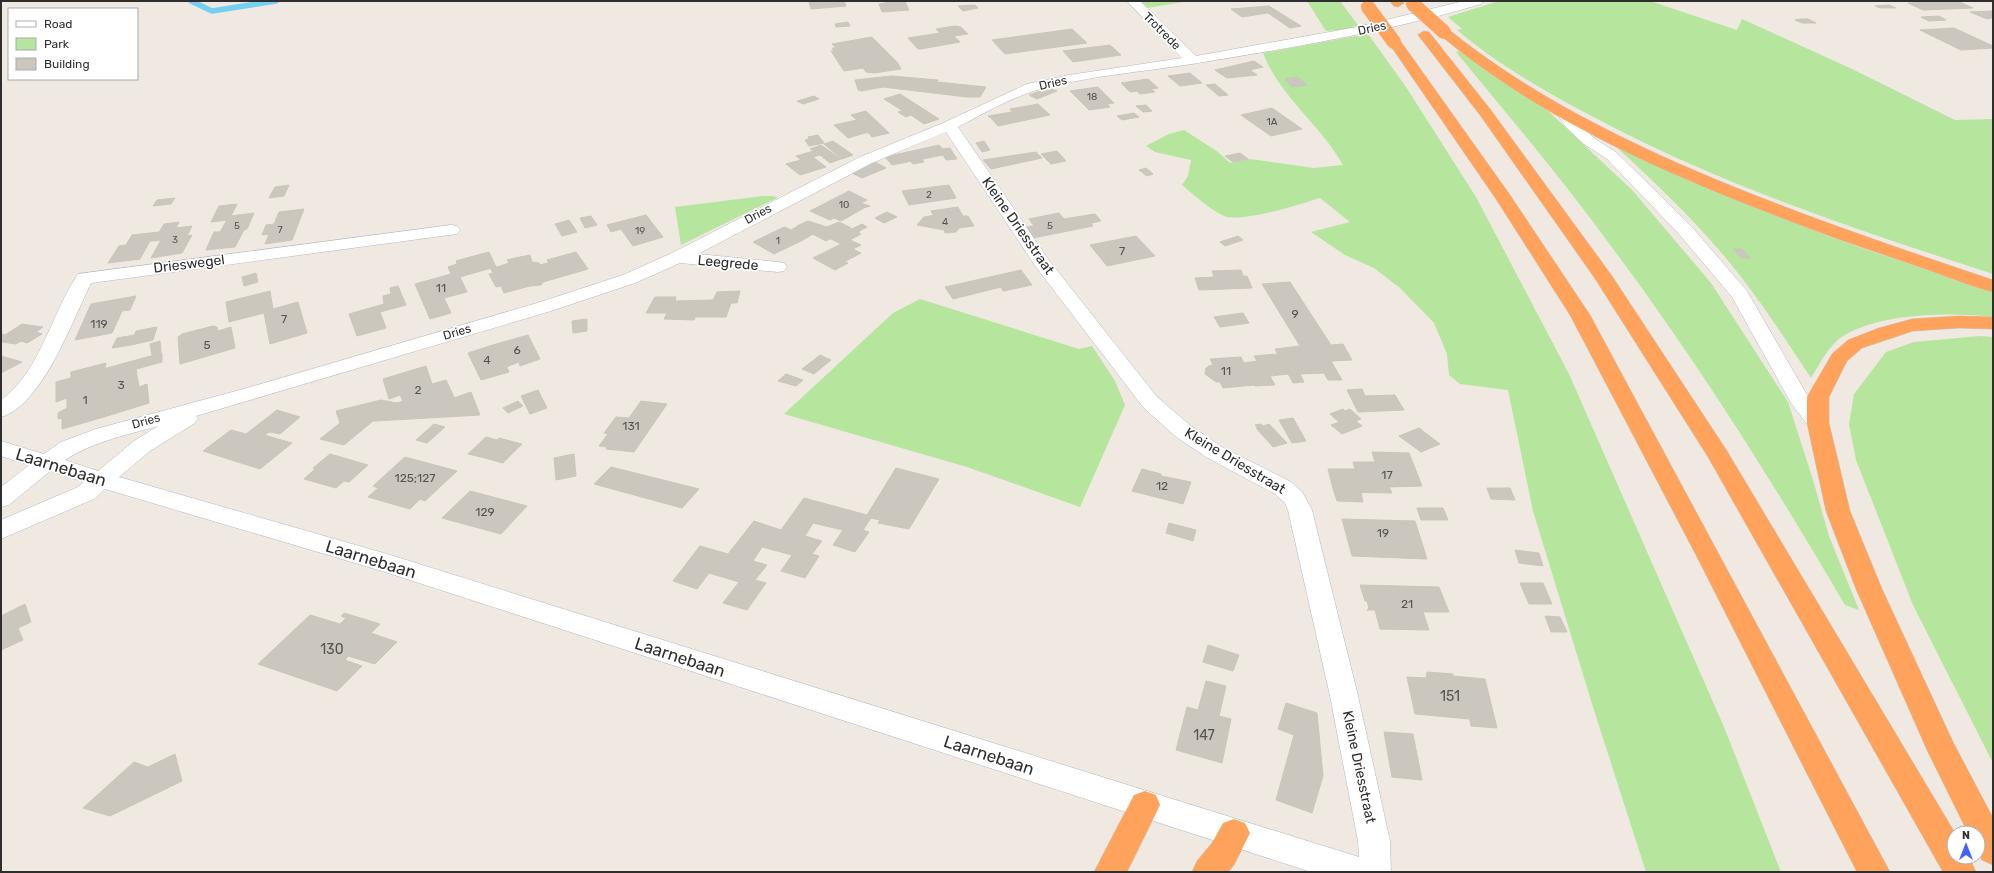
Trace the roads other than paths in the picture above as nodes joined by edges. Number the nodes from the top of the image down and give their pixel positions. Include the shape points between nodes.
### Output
1 (1133, 1) edge
2 (1477, 1) edge
3 (1404, 2) edge
4 (1365, 4) edge
5 (1434, 34) junction
6 (1193, 60) junction
7 (1564, 114) junction
8 (953, 132) junction
9 (451, 230) dead end
10 (678, 257) junction
11 (778, 267) dead end
12 (1993, 286) edge
13 (1993, 323) edge
14 (208, 405) junction
15 (1, 410) edge
16 (1818, 423) junction
17 (1, 448) edge
18 (46, 462) junction
19 (103, 480) junction
20 (1, 499) edge
21 (1, 530) edge
22 (1145, 805) junction
23 (1234, 832) junction
24 (1993, 850) edge
25 (1110, 872) edge
26 (1208, 872) edge
27 (1358, 872) edge
28 (1375, 872) edge
29 (1874, 872) edge
30 (1960, 872) edge

1 - 6 street, Trotrede
2 - 6 street, Dries via 1444,12 1357,31
3 - 5 highway
3 - 5 highway, bridge
4 - 29 highway, bridge via 1504,199 1580,315
5 - 7 highway
5 - 30 highway via 1485,112 1605,280 1719,456
6 - 8 street, Dries via 1069,79 1032,88 1008,96
7 - 12 highway via 1700,179 1770,208 1857,241
7 - 16 street via 1589,142 1612,156 1685,230 1740,295 1798,398
8 - 10 street, Dries via 928,135 866,160
8 - 28 street, Kleine Driesstraat via 1042,263 1150,402 1214,452 1283,488 1294,498 1300,510 1344,696 1374,841
9 - 15 street, Drieswegel via 84,278 34,379 17,399
10 - 11 street, Leegrede
10 - 14 street, Dries via 629,279 544,307
13 - 16 highway via 1912,325 1855,344 1839,358 1818,397
14 - 18 street, Dries via 97,436 70,447
14 - 19 street via 164,430
16 - 24 highway via 1838,511 1869,589 1942,750
17 - 18 street, Laarnebaan
18 - 19 street, Laarnebaan
18 - 20 street, Dries
19 - 21 street via 86,493
19 - 22 street, Laarnebaan via 395,565
22 - 23 street, Laarnebaan
22 - 25 highway
23 - 26 highway via 1223,854
23 - 27 street, Laarnebaan

